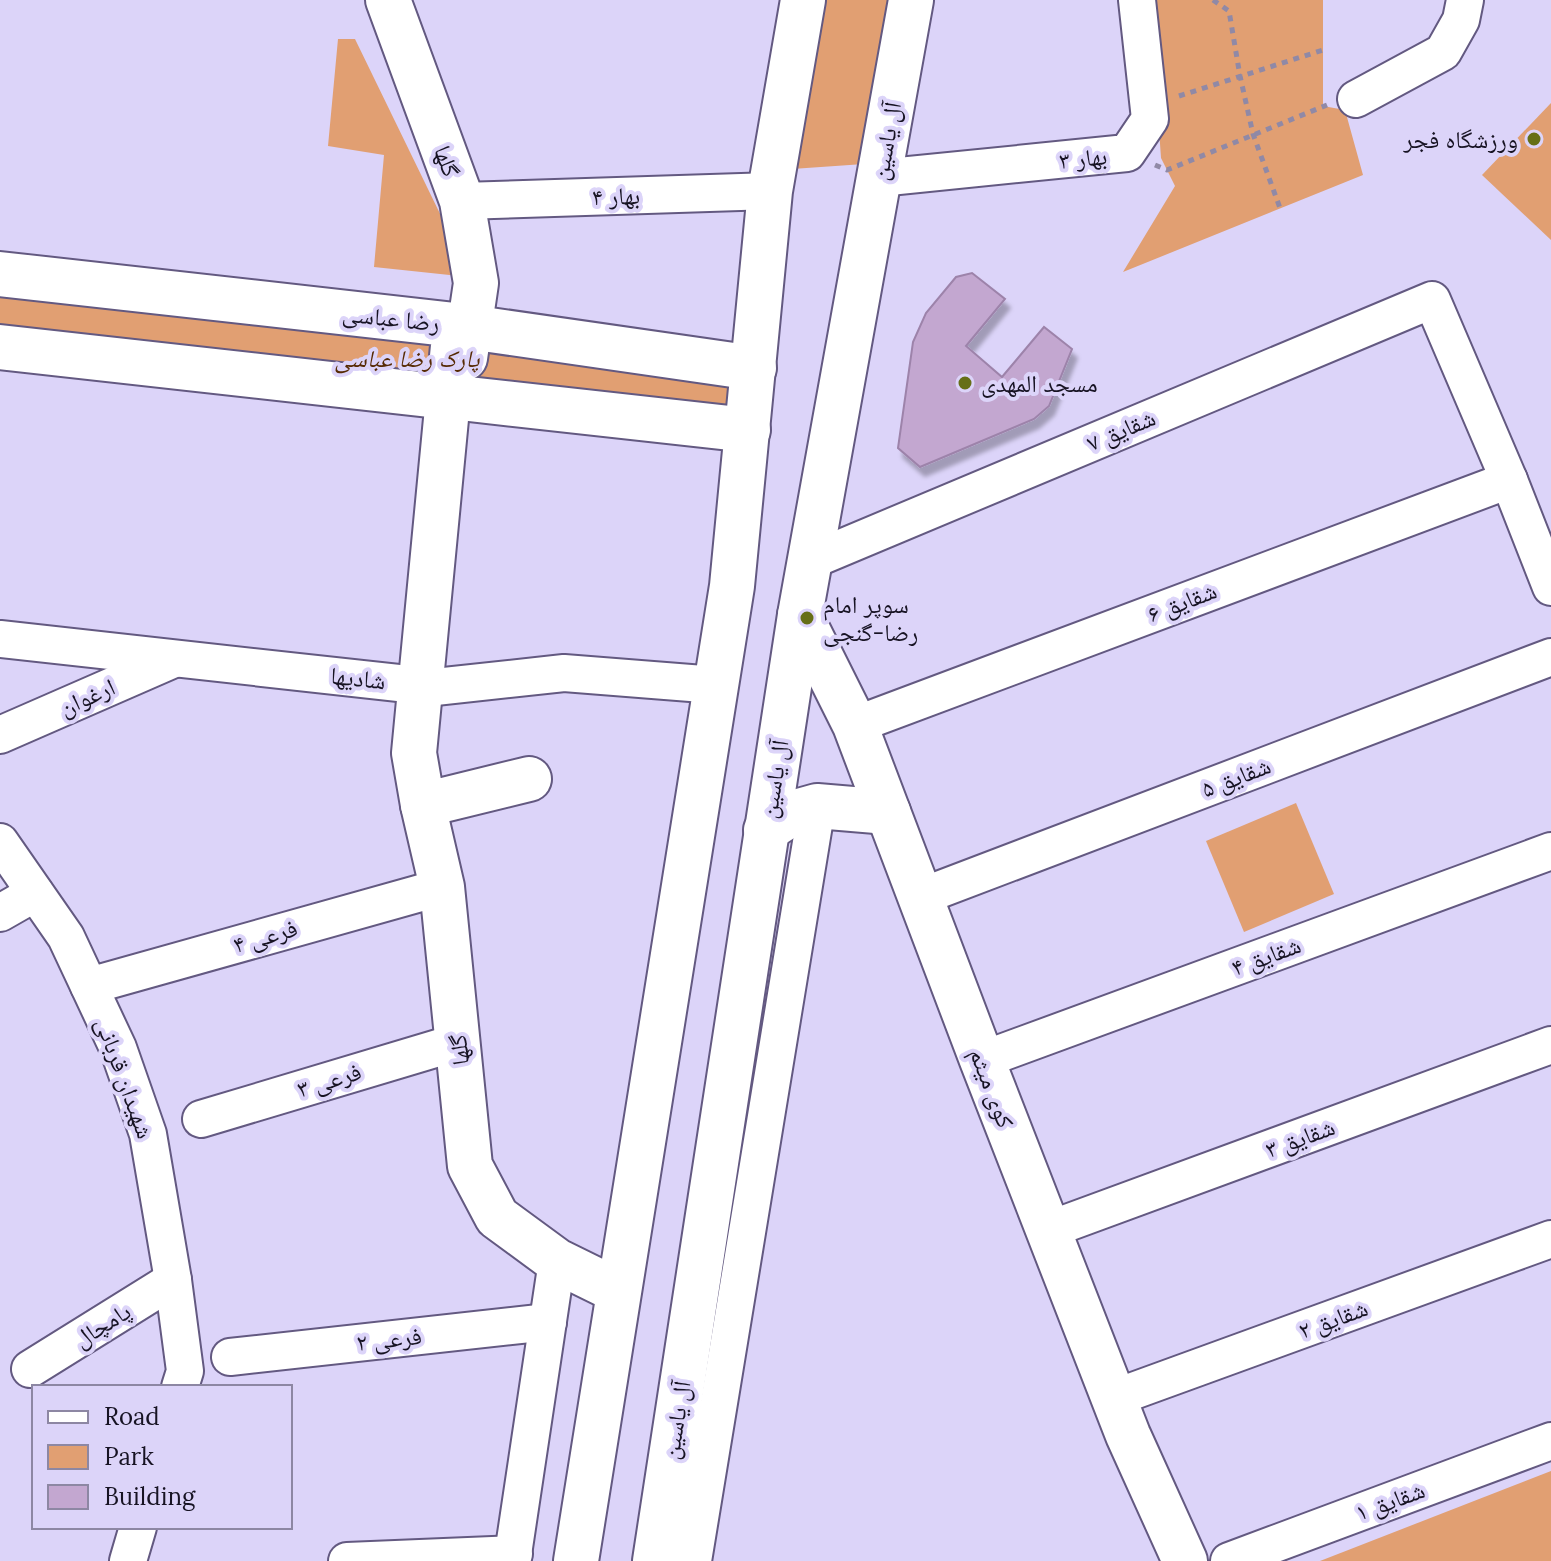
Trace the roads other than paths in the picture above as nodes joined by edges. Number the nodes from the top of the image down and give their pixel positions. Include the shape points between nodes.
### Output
1 (388, 0) edge
2 (803, 0) edge
3 (911, 0) edge
4 (1137, 0) edge
5 (1465, 0) edge
6 (1339, 103) road end
7 (879, 178) junction
8 (770, 191) junction
9 (462, 201) junction
10 (0, 274) edge
11 (469, 327) junction
12 (0, 347) edge
13 (754, 368) junction
14 (454, 397) junction
15 (748, 430) junction
16 (1509, 480) junction
17 (1544, 550) edge
18 (810, 561) junction
19 (1551, 587) edge
20 (800, 615) junction
21 (0, 639) edge
22 (1551, 657) edge
23 (175, 658) junction
24 (716, 685) junction
25 (427, 686) junction
26 (855, 725) junction
27 (0, 735) edge
28 (529, 779) dead end
29 (423, 805) junction
30 (817, 806) junction
31 (888, 812) junction
32 (766, 830) junction
33 (0, 842) edge
34 (1551, 851) edge
35 (442, 887) junction
36 (35, 893) junction
37 (920, 897) junction
38 (0, 913) edge
39 (89, 986) junction
40 (458, 1042) junction
41 (1551, 1045) edge
42 (982, 1060) junction
43 (201, 1119) dead end
44 (1048, 1230) junction
45 (1551, 1239) edge
46 (557, 1261) junction
47 (173, 1280) junction
48 (618, 1291) junction
49 (548, 1322) junction
50 (230, 1357) dead end
51 (30, 1369) dead end
52 (181, 1385) edge
53 (1114, 1398) junction
54 (1551, 1441) edge
55 (137, 1529) edge
56 (513, 1558) edge
57 (128, 1561) edge
58 (347, 1561) edge
59 (576, 1561) edge
60 (655, 1561) edge
61 (693, 1561) edge
62 (1185, 1561) edge
63 (1229, 1561) edge

1 - 9 street, گلها
2 - 8 street
3 - 7 street, آل یاسین
4 - 7 street, بهار ۳ via 1150,119 1127,153
5 - 6 street via 1461,20 1443,52
7 - 18 street, آل یاسین
8 - 9 street, بهار ۴
8 - 13 street
9 - 11 street, گلها via 476,283
10 - 14 street, رضا عباسی via 455,325
11 - 13 street, رضا عباسی
11 - 14 street, گلها
12 - 14 street
13 - 15 street
14 - 15 street
14 - 25 street, گلها
15 - 24 street
16 - 17 street
16 - 18 street, شقایق ۷ via 1432,300
16 - 26 street, شقایق ۶
17 - 19 street
18 - 20 street, آل یاسین
20 - 26 street, کوی میثم
20 - 32 street, آل یاسین
21 - 23 street, شادیها
22 - 37 street, شقایق ۵
23 - 25 street, شادیها
23 - 27 street, ارغوان
24 - 25 street, شادیها via 564,673
24 - 48 street
25 - 29 street, گلها via 414,753
26 - 31 street, کوی میثم
28 - 29 street
29 - 35 street, گلها
30 - 31 street
30 - 32 street via 792,813
30 - 61 street
31 - 37 street, کوی میثم
32 - 60 street, آل یاسین
33 - 36 street, شهیدان قربانی
34 - 42 street, شقایق ۴
35 - 39 street, فرعی ۴
35 - 40 street, گلها
36 - 38 street
36 - 39 street, شهیدان قربانی via 66,937
37 - 42 street, کوی میثم
39 - 47 street, شهیدان قربانی via 148,1134
40 - 43 street, فرعی ۳
40 - 46 street, گلها via 470,1166 497,1217
41 - 44 street, شقایق ۳
42 - 44 street, کوی میثم
44 - 53 street, کوی میثم
45 - 53 street, شقایق ۲
46 - 48 street, گلها
46 - 49 street
47 - 51 street, پامچال
47 - 52 street, شهیدان قربانی via 185,1371
48 - 59 street
49 - 50 street, فرعی ۲
49 - 56 street
53 - 62 street, کوی میثم
54 - 63 street, شقایق ۱
55 - 57 street
56 - 58 street

